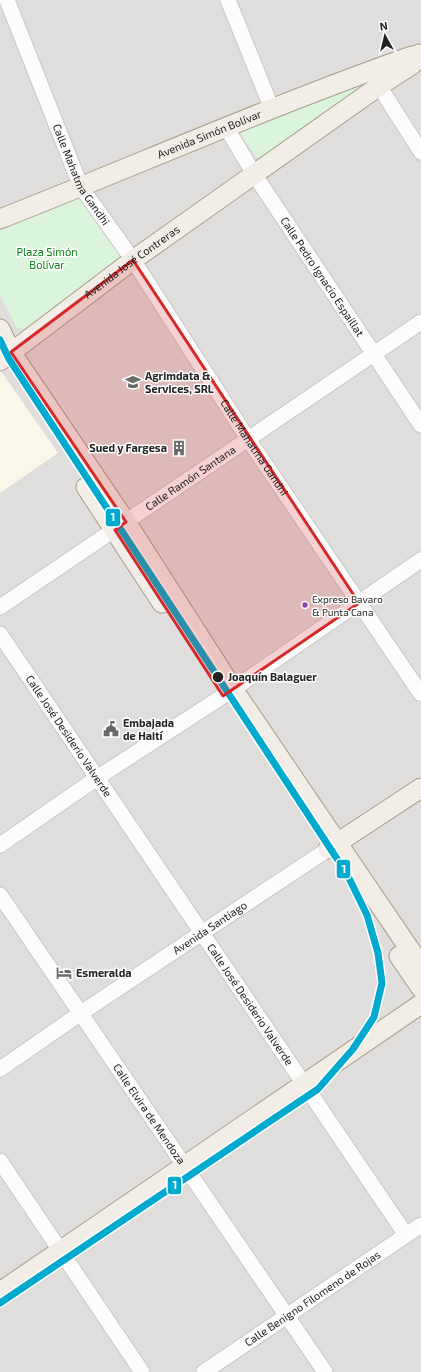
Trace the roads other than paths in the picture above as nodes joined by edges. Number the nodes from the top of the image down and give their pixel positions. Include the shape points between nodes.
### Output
1 (7, 0) edge
2 (228, 0) edge
3 (420, 53) edge
4 (379, 86) junction
5 (272, 109) junction
6 (226, 127) junction
7 (421, 152) edge
8 (254, 174) junction
9 (81, 187) junction
10 (0, 219) edge
11 (133, 260) junction
12 (421, 322) edge
13 (0, 329) edge
14 (373, 354) junction
15 (4, 357) edge
16 (421, 425) edge
17 (248, 439) junction
18 (120, 526) junction
19 (421, 560) edge
20 (359, 603) junction
21 (0, 607) edge
22 (0, 634) edge
23 (228, 693) junction
24 (421, 694) edge
25 (97, 778) junction
26 (421, 788) edge
27 (0, 845) edge
28 (333, 846) junction
29 (0, 895) edge
30 (202, 932) junction
31 (421, 966) edge
32 (421, 988) edge
33 (421, 1004) edge
34 (81, 1013) junction
35 (0, 1069) edge
36 (304, 1084) junction
37 (0, 1161) edge
38 (184, 1166) junction
39 (421, 1225) edge
40 (406, 1236) junction
41 (60, 1251) junction
42 (0, 1292) edge
43 (287, 1316) junction
44 (142, 1372) edge
45 (204, 1372) edge
46 (325, 1372) edge

1 - 9 street, Calle Mahatma Gandhi
2 - 5 street
3 - 4 main road, Avenida José Contreras via 413,64
3 - 5 main road, Avenida Simón Bolívar
4 - 7 street
4 - 8 main road, Avenida José Contreras
5 - 6 main road, Avenida Simón Bolívar
6 - 8 street, Calle Pedro Ignacio Espaillat
6 - 9 main road, Avenida Simón Bolívar
8 - 11 main road, Avenida José Contreras
8 - 14 street, Calle Pedro Ignacio Espaillat
9 - 10 main road, Avenida Simón Bolívar
9 - 11 street, Calle Mahatma Gandhi
11 - 15 main road, Avenida José Contreras
11 - 17 street, Calle Mahatma Gandhi
12 - 14 street, Calle Ramón Santana
13 - 15 main road
14 - 16 street, Calle Pedro Ignacio Espaillat
14 - 17 street, Calle Ramón Santana
15 - 18 main road
17 - 18 street, Calle Ramón Santana
17 - 20 street, Calle Mahatma Gandhi
18 - 21 street, Calle Ramón Santana
18 - 23 main road
19 - 20 street
20 - 23 street
20 - 24 street, Calle Mahatma Gandhi
22 - 25 street, Calle José Desiderio Valverde
23 - 25 street
23 - 28 main road
25 - 27 street
25 - 30 street, Calle José Desiderio Valverde
26 - 28 main road, Avenida Santiago
28 - 30 street, Avenida Santiago
28 - 31 main road
28 - 32 main road
29 - 34 street, Calle Elvira de Mendoza
30 - 34 street, Avenida Santiago
30 - 36 street, Calle José Desiderio Valverde
33 - 36 main road
34 - 35 street, Avenida Santiago
34 - 38 street, Calle Elvira de Mendoza
36 - 38 main road
36 - 40 street, Calle José Desiderio Valverde
37 - 41 street
38 - 41 main road
38 - 43 street, Calle Elvira de Mendoza
39 - 40 street, Calle Benigno Filomeno de Rojas
40 - 43 street, Calle Benigno Filomeno de Rojas
41 - 42 main road
41 - 44 street
43 - 45 street, Calle Benigno Filomeno de Rojas
43 - 46 street, Calle Elvira de Mendoza

